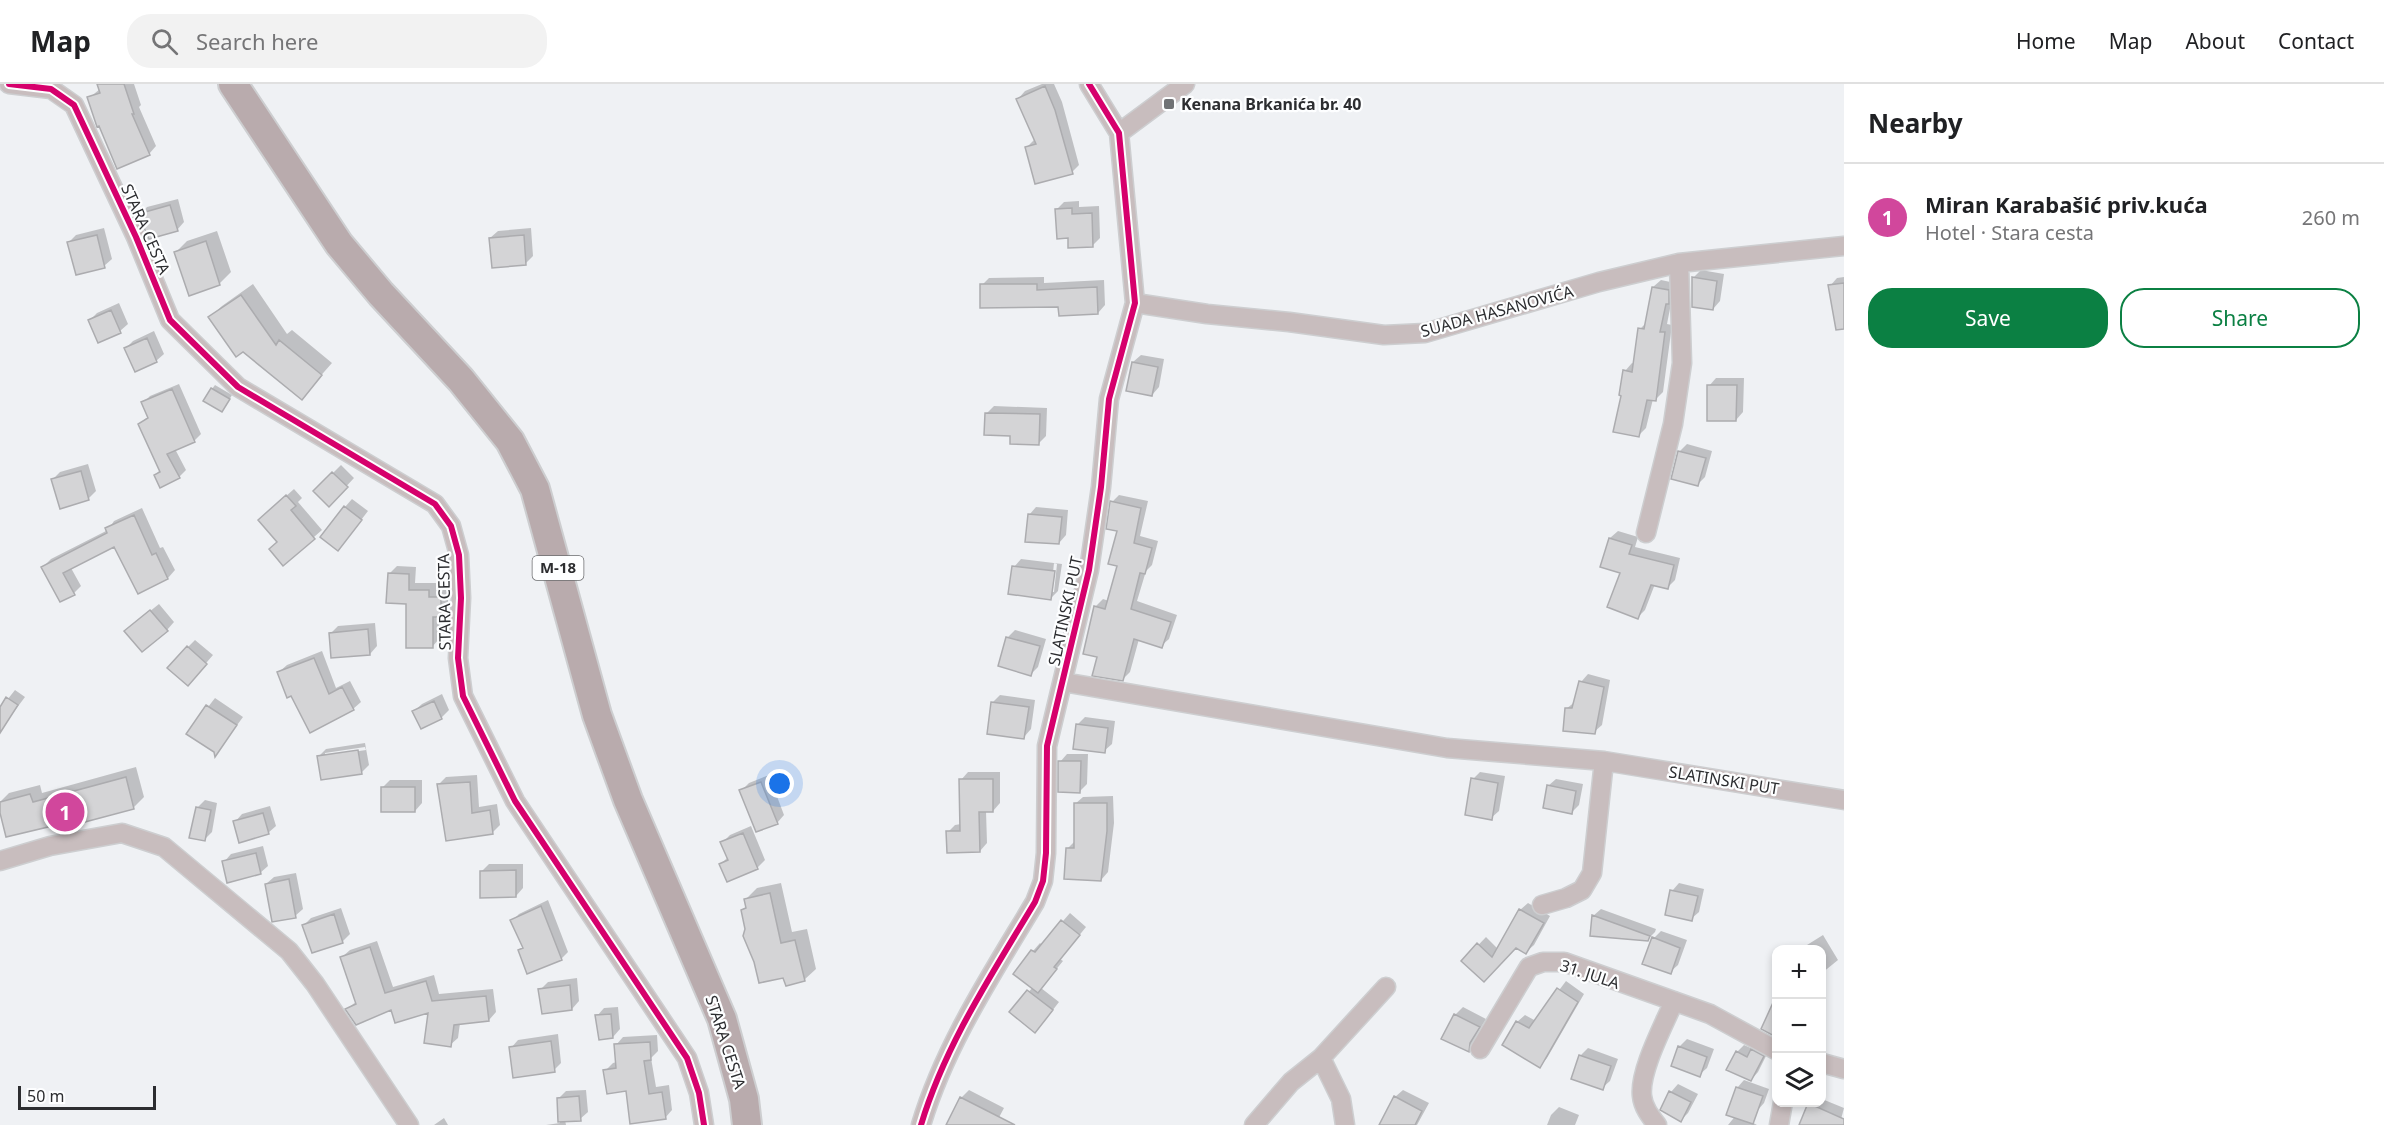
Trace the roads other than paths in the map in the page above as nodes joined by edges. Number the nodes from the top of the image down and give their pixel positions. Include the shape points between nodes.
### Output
1 (7, 84) edge
2 (233, 84) edge
3 (1089, 84) edge
4 (1185, 84) edge
5 (0, 87) edge
6 (1119, 133) junction
7 (1844, 246) edge
8 (1679, 263) junction
9 (1135, 303) junction
10 (1646, 533) dead end
11 (1063, 682) junction
12 (1604, 761) junction
13 (1844, 800) edge
14 (0, 861) edge
15 (1542, 905) dead end
16 (1386, 987) dead end
17 (1674, 1001) junction
18 (1772, 1048) edge
19 (1480, 1049) dead end
20 (1321, 1058) junction
21 (1826, 1064) edge
22 (1844, 1069) edge
23 (1782, 1107) edge
24 (409, 1125) edge
25 (704, 1125) edge
26 (747, 1125) edge
27 (921, 1125) edge
28 (1254, 1125) edge
29 (1345, 1125) edge
30 (1657, 1125) edge
31 (1779, 1125) edge

1 - 5 street, STARA CESTA
1 - 25 street, STARA CESTA via 51,88 74,105 170,320 238,387 435,504 452,526 459,555 458,658 463,696 514,801 687,1058 699,1093
2 - 26 main road, STARA CESTA / M-18 via 339,244 461,380 510,441 536,489 597,715 628,800 722,1019 744,1099
3 - 6 street, SLATINSKI PUT
4 - 6 street
6 - 9 street, SLATINSKI PUT
7 - 8 street, SUADA HASANOVIĆA
8 - 9 street, SUADA HASANOVIĆA via 1425,333 1384,335
8 - 10 street via 1682,363 1673,424
9 - 11 street, SLATINSKI PUT via 1109,399 1089,570
11 - 12 street, SLATINSKI PUT via 1447,748
11 - 27 street, SLATINSKI PUT via 1047,746 1043,881 1035,902 962,1024
12 - 13 street, SLATINSKI PUT
12 - 15 street via 1592,873 1582,890
14 - 24 street via 50,846 122,833 164,847 289,951
16 - 20 street
17 - 18 street, 31. JULA via 1710,1014
17 - 19 street, 31. JULA via 1564,963 1543,962 1529,967
17 - 30 street via 1642,1079 1642,1097
20 - 28 street via 1291,1082
20 - 29 street via 1341,1099
21 - 22 street
23 - 31 street

